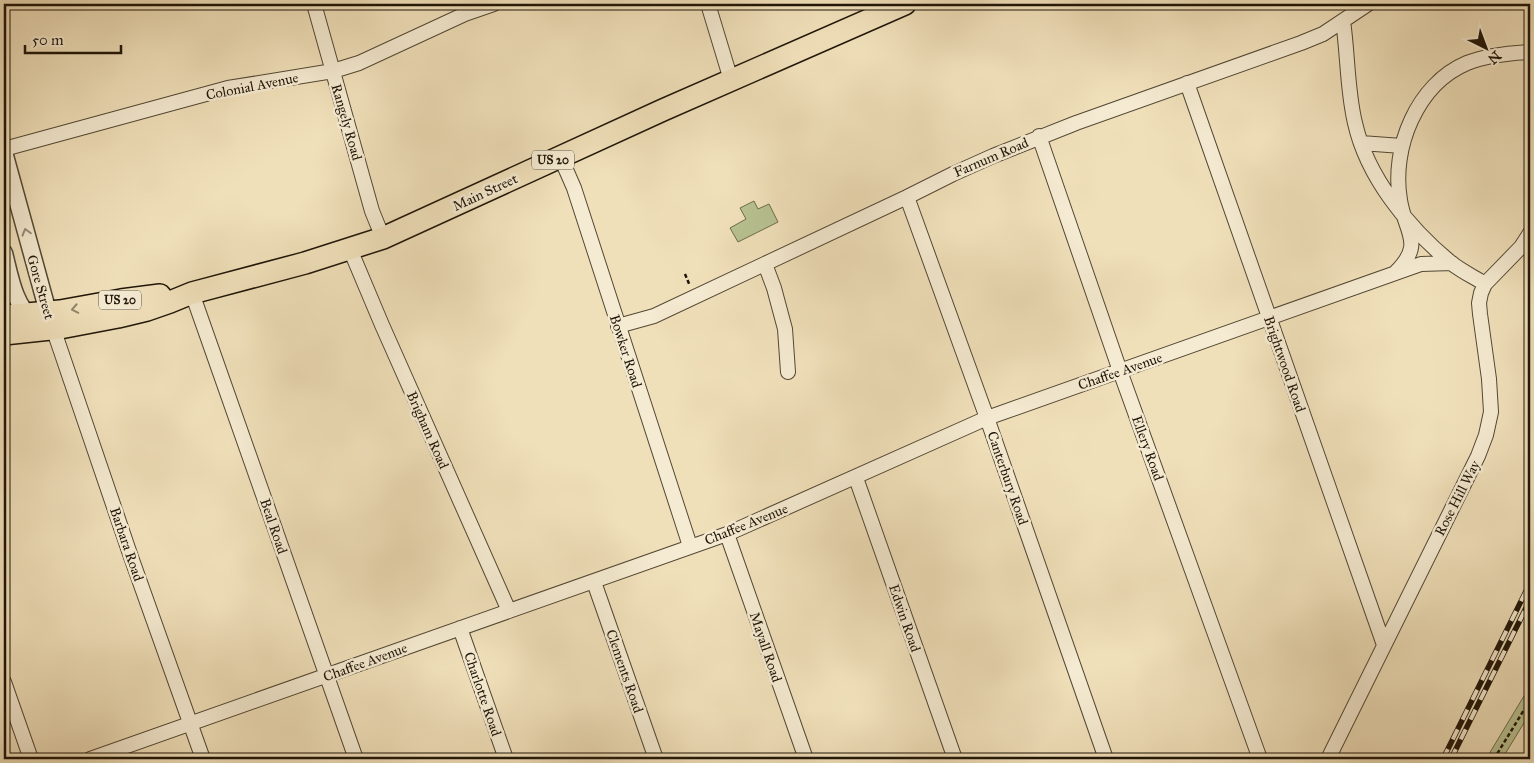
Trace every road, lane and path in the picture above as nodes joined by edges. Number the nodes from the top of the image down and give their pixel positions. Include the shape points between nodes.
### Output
1 (314, 4) edge
2 (494, 4) edge
3 (708, 4) edge
4 (905, 4) edge
5 (1368, 4) edge
6 (1343, 21) junction
7 (1530, 52) edge
8 (333, 71) junction
9 (732, 80) junction
10 (1187, 83) junction
11 (1039, 136) junction
12 (1361, 143) junction
13 (1402, 146) junction
14 (4, 150) edge
15 (560, 156) junction
16 (907, 197) junction
17 (1404, 216) junction
18 (1530, 233) edge
19 (383, 238) junction
20 (350, 250) junction
21 (4, 253) edge
22 (1452, 263) junction
23 (764, 264) junction
24 (1396, 273) junction
25 (685, 274) dead end
26 (1486, 284) junction
27 (690, 286) dead end
28 (192, 293) junction
29 (26, 314) junction
30 (4, 316) edge
31 (1270, 319) junction
32 (51, 320) junction
33 (618, 326) junction
34 (4, 334) edge
35 (1120, 370) junction
36 (788, 372) dead end
37 (987, 418) junction
38 (856, 478) junction
39 (727, 534) junction
40 (690, 546) junction
41 (594, 582) junction
42 (508, 611) junction
43 (460, 628) junction
44 (1384, 645) junction
45 (326, 676) junction
46 (4, 682) edge
47 (1530, 700) edge
48 (190, 724) junction
49 (31, 759) edge
50 (90, 759) edge
51 (203, 759) edge
52 (356, 759) edge
53 (506, 759) edge
54 (656, 759) edge
55 (806, 759) edge
56 (955, 759) edge
57 (1106, 759) edge
58 (1260, 759) edge
59 (1328, 759) edge
60 (1494, 759) edge

1 - 8 street, Rangely Road
2 - 8 street, Colonial Avenue
3 - 9 street
4 - 9 main road, Main Street / US 20
5 - 6 street, Farnum Road
6 - 10 street, Farnum Road via 1301,43
6 - 12 street via 1350,99
7 - 13 street via 1487,56 1451,72 1413,114
8 - 14 street, Colonial Avenue via 228,88
8 - 19 street, Rangely Road via 372,211
9 - 15 main road, Main Street / US 20
10 - 11 street, Farnum Road
10 - 31 street, Brightwood Road
11 - 16 street, Farnum Road
11 - 35 street, Ellery Road
12 - 13 street
12 - 17 street via 1374,174
13 - 17 street via 1399,183
32 -> 14 street, Gore Street
15 - 19 main road, Main Street / US 20
15 - 33 street, Bowker Road via 574,188
16 - 23 street, Farnum Road
16 - 37 street, Canterbury Road
17 - 22 street
17 - 24 street via 1411,235 1411,251
18 - 26 street, Rose Hill Way
19 - 20 main road, Main Street / US 20
20 - 28 main road, Main Street / US 20
20 - 42 street, Brigham Road
21 - 29 street, Gore Street via 17,298
22 - 24 street, Chaffee Avenue via 1422,264
22 - 26 street
23 - 33 street, Farnum Road via 654,316
23 - 36 street via 785,329
24 - 31 street, Chaffee Avenue
25 - 27 path
26 - 44 street, Rose Hill Way via 1479,303 1491,412 1486,435
28 - 32 main road, Main Street / US 20 via 132,298
28 - 45 street, Beal Road
29 - 30 main road, Main Street / US 20
29 - 32 main road, Main Street / US 20
31 - 35 street, Chaffee Avenue
31 - 44 street, Brightwood Road
32 - 34 main road, Main Street / US 20
32 - 48 street, Barbara Road
33 - 40 street, Bowker Road
35 - 37 street, Chaffee Avenue
35 - 58 street, Ellery Road
37 - 38 street, Chaffee Avenue
37 - 57 street, Canterbury Road
38 - 39 street, Chaffee Avenue
38 - 56 street, Edwin Road
39 - 40 street, Chaffee Avenue
39 - 55 street, Mayall Road
40 - 41 street, Chaffee Avenue
41 - 42 street, Chaffee Avenue
41 - 54 street, Clements Road
42 - 43 street, Chaffee Avenue
43 - 45 street, Chaffee Avenue
43 - 53 street, Charlotte Road
44 - 59 street, Rose Hill Way
45 - 48 street, Chaffee Avenue
45 - 52 street, Beal Road
46 - 49 street
47 - 60 path
48 - 50 street, Chaffee Avenue
48 - 51 street, Barbara Road

